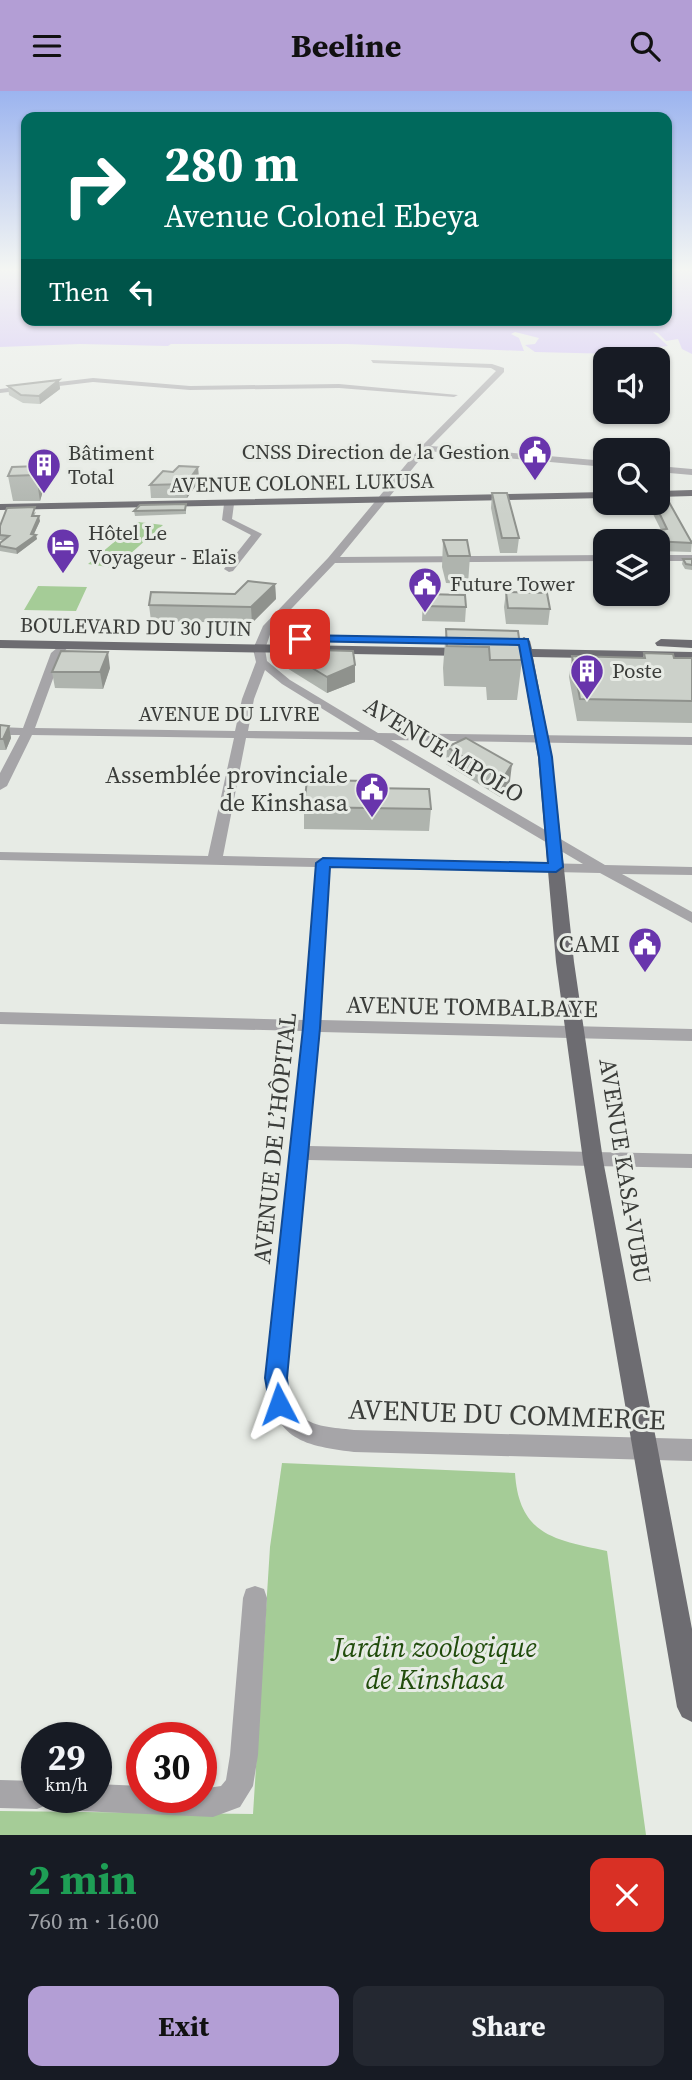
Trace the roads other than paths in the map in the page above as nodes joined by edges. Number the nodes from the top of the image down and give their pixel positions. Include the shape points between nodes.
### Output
1 (373, 361) dead end
2 (0, 391) edge
3 (454, 394) dead end
4 (425, 448) junction
5 (593, 461) edge
6 (670, 470) edge
7 (692, 472) edge
8 (692, 493) edge
9 (670, 494) edge
10 (593, 495) edge
11 (379, 501) junction
12 (229, 504) junction
13 (0, 507) edge
14 (593, 558) edge
15 (670, 558) edge
16 (692, 558) edge
17 (332, 560) junction
18 (229, 569) dead end
19 (0, 633) edge
20 (467, 641) edge
21 (692, 643) edge
22 (0, 644) edge
23 (64, 645) junction
24 (517, 647) junction
25 (261, 650) junction
26 (483, 652) edge
27 (692, 656) edge
28 (0, 731) edge
29 (28, 731) junction
30 (240, 733) junction
31 (374, 736) junction
32 (541, 738) junction
33 (692, 741) edge
34 (0, 786) edge
35 (553, 842) junction
36 (0, 856) edge
37 (215, 859) junction
38 (323, 863) junction
39 (556, 867) junction
40 (596, 868) junction
41 (692, 871) edge
42 (692, 918) edge
43 (0, 1018) edge
44 (312, 1028) junction
45 (575, 1034) junction
46 (692, 1035) edge
47 (300, 1153) junction
48 (593, 1160) junction
49 (692, 1161) edge
50 (286, 1416) joint
51 (644, 1448) junction
52 (692, 1450) edge
53 (255, 1598) dead end
54 (692, 1707) edge
55 (0, 1794) edge
56 (21, 1795) edge
57 (112, 1798) edge

1 - 4 street via 500,368
2 - 3 street via 93,380 190,387 339,386
4 - 5 street
4 - 11 street
6 - 7 street
8 - 9 main road
10 - 11 main road, AVENUE COLONEL LUKUSA
11 - 12 main road, AVENUE COLONEL LUKUSA
11 - 17 street
12 - 13 main road, AVENUE COLONEL LUKUSA
12 - 18 street via 227,520 257,534
14 - 17 street
15 - 16 street
17 - 25 street via 267,628
19 - 25 main road, BOULEVARD DU 30 JUIN
20 - 25 main road, BOULEVARD DU 30 JUIN
21 - 24 main road
22 - 23 main road, BOULEVARD DU 30 JUIN
23 - 25 main road, BOULEVARD DU 30 JUIN
23 - 29 street
24 - 27 main road
24 - 32 main road, AVENUE KASA-VUBU
25 - 26 main road, BOULEVARD DU 30 JUIN
25 - 30 street
25 - 31 street, AVENUE MPOLO via 286,682
28 - 29 street, AVENUE DU LIVRE
29 - 30 street, AVENUE DU LIVRE
29 - 34 street
30 - 31 street, AVENUE DU LIVRE
30 - 37 street
31 - 32 street, AVENUE DU LIVRE
31 - 35 street, AVENUE MPOLO
32 - 33 street, AVENUE DU LIVRE
32 - 35 main road, AVENUE KASA-VUBU
35 - 39 main road, AVENUE KASA-VUBU
35 - 40 street, AVENUE MPOLO
36 - 37 street
37 - 38 street
38 - 39 street
38 - 44 street, AVENUE DE L’HÔPITAL
39 - 40 street
39 - 45 main road, AVENUE KASA-VUBU
40 - 41 street
40 - 42 street, AVENUE MPOLO
43 - 44 street, AVENUE TOMBALBAYE
44 - 45 street, AVENUE TOMBALBAYE
44 - 47 street, AVENUE DE L’HÔPITAL
45 - 46 street, AVENUE TOMBALBAYE
45 - 48 main road, AVENUE KASA-VUBU
47 - 48 street
47 - 50 street, AVENUE DE L’HÔPITAL via 276,1378 279,1404
48 - 49 street
48 - 51 main road, AVENUE KASA-VUBU
50 - 51 street, AVENUE DU COMMERCE via 308,1434 354,1441
51 - 52 street, AVENUE DU COMMERCE
51 - 54 main road, AVENUE KASA-VUBU
53 - 57 street via 239,1786 230,1797 213,1803
55 - 56 street

